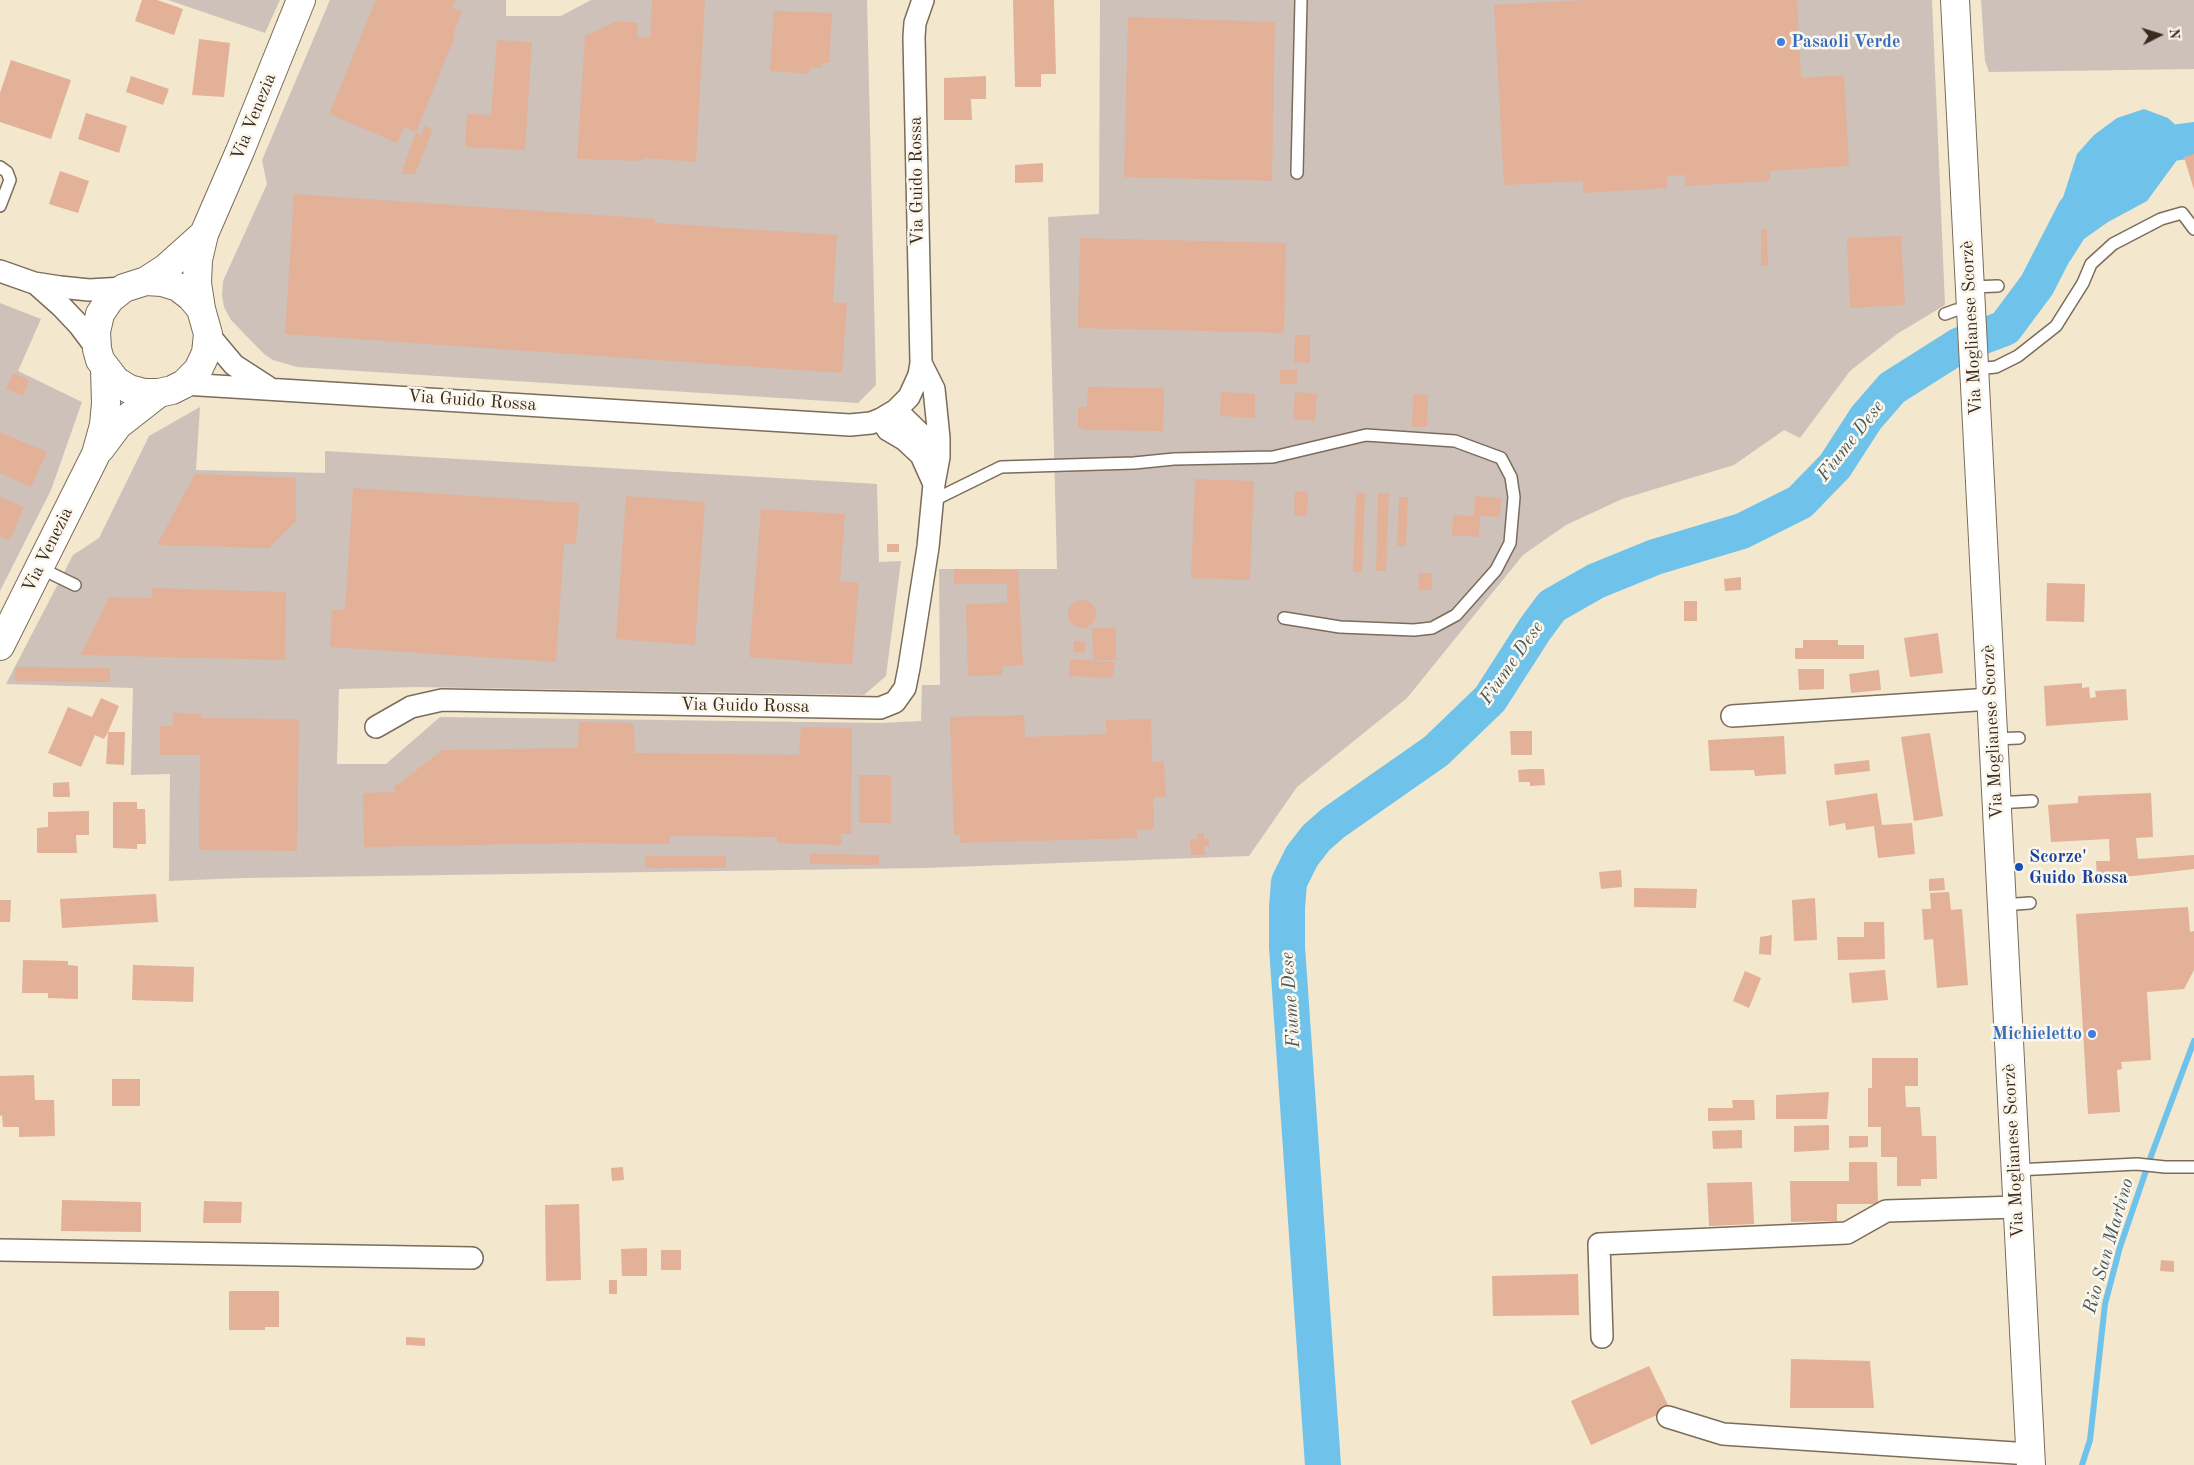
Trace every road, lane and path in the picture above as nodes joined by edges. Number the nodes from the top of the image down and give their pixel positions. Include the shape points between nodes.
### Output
1 (301, 0) edge
2 (923, 0) edge
3 (1300, 0) edge
4 (1956, 0) edge
5 (0, 167) edge
6 (1296, 173) dead end
7 (0, 206) edge
8 (2194, 229) edge
9 (204, 234) junction
10 (0, 271) edge
11 (34, 283) junction
12 (135, 284) junction
13 (1998, 286) dead end
14 (1971, 302) junction
15 (1944, 314) dead end
16 (205, 322) junction
17 (101, 359) junction
18 (1974, 361) junction
19 (921, 363) junction
20 (184, 384) junction
21 (271, 388) junction
22 (159, 393) junction
23 (889, 415) junction
24 (96, 454) junction
25 (939, 457) junction
26 (934, 492) junction
27 (40, 568) junction
28 (75, 585) dead end
29 (1284, 618) dead end
30 (0, 646) edge
31 (1991, 700) junction
32 (1732, 716) dead end
33 (376, 727) dead end
34 (2032, 801) dead end
35 (1996, 803) junction
36 (2030, 903) dead end
37 (2001, 904) junction
38 (2194, 1167) edge
39 (2014, 1170) junction
40 (2017, 1207) junction
41 (0, 1250) edge
42 (472, 1258) dead end
43 (1602, 1336) dead end
44 (1668, 1417) dead end
45 (2030, 1459) edge

1 - 9 main road, Via Venezia
2 - 19 street, Via Guido Rossa via 914,37
3 - 6 lane
4 - 14 main road, Via Moglianese Scorzè
5 - 7 lane via 10,180
8 - 18 lane via 2182,213 2161,219 2113,244 2091,264 2056,326 2018,356 1996,367
9 - 12 main road, Via Venezia via 166,268
9 - 16 main road, Via Venezia via 197,283
10 - 11 street
11 - 12 street via 89,290
11 - 17 street via 79,326
12 - 16 main road via 162,282 178,287 191,297
12 - 17 main road, Via Venezia via 110,299 100,314 96,332
13 - 14 lane
14 - 15 lane
14 - 18 main road, Via Moglianese Scorzè
16 - 20 main road, Via Venezia via 206,353 198,370
16 - 21 street, Via Guido Rossa via 234,365
17 - 22 main road, Via Venezia via 116,381 129,389
17 - 24 main road, Via Venezia via 104,418
18 - 31 main road, Via Moglianese Scorzè
19 - 23 street, Via Guido Rossa via 915,387
19 - 25 street, Via Guido Rossa via 934,389
20 - 21 street, Via Guido Rossa
20 - 22 main road, Via Venezia
21 - 23 street, Via Guido Rossa via 850,425 871,424
22 - 24 main road, Via Venezia via 118,425
23 - 25 street via 928,441
23 - 26 street via 888,430 921,455
24 - 27 main road, Via Venezia
25 - 26 street, Via Guido Rossa
26 - 29 lane via 1001,467 1273,457 1366,435 1456,441 1501,458 1511,477 1514,497 1510,543 1496,570 1456,615 1432,628 1414,630 1340,627
26 - 33 street, Via Guido Rossa via 906,688 887,707 442,700 411,707
27 - 28 lane
27 - 30 main road, Via Venezia
31 - 32 street
31 - 35 main road, Via Moglianese Scorzè via 2006,738
34 - 35 lane
35 - 37 main road, Via Moglianese Scorzè
36 - 37 lane
37 - 39 main road, Via Moglianese Scorzè
38 - 39 lane via 2145,1165
39 - 40 main road, Via Moglianese Scorzè
40 - 43 street via 1886,1211 1846,1233 1599,1244
40 - 45 main road, Via Moglianese Scorzè
41 - 42 street
44 - 45 street via 1724,1434

